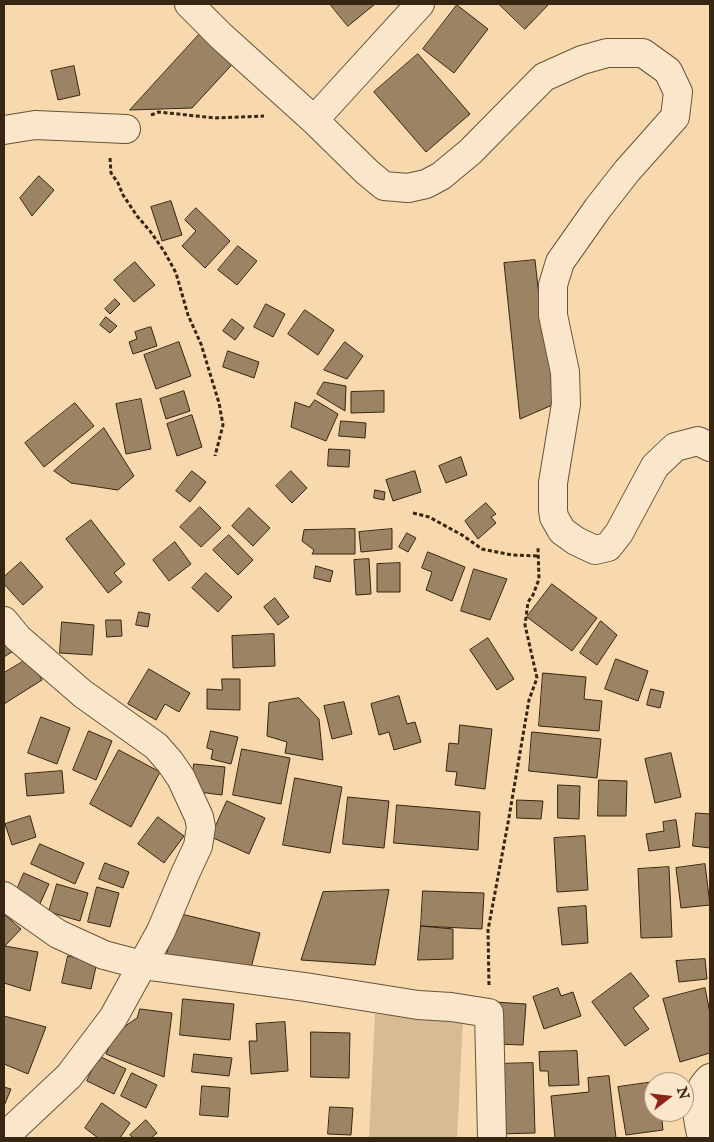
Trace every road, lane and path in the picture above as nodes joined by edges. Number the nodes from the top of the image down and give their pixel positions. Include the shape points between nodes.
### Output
1 (189, 4) edge
2 (420, 4) edge
3 (269, 116) dead end
4 (314, 120) junction
5 (4, 130) edge
6 (126, 130) junction
7 (710, 447) edge
8 (215, 456) dead end
9 (413, 513) dead end
10 (554, 518) junction
11 (537, 556) junction
12 (4, 621) edge
13 (4, 896) edge
14 (142, 965) junction
15 (489, 1013) junction
16 (710, 1078) edge
17 (4, 1137) edge
18 (492, 1138) edge
19 (702, 1138) edge

1 - 4 street
2 - 4 street
3 - 6 path via 216,118 159,112 144,117
4 - 10 street via 384,186 408,188 441,176 470,152 544,77 607,53 643,53 668,71 678,92 675,117 598,208 560,262 553,285 553,315 565,372 566,404 553,484
5 - 6 street via 35,125
6 - 8 path via 110,148 111,173 176,272 219,402 223,425
7 - 10 street via 698,441 675,447 655,466 619,533 608,546 595,550 562,531
9 - 11 path via 428,517 482,549
10 - 11 path via 538,539
11 - 15 path via 539,579 528,602 526,625 537,678 529,700 488,930
12 - 14 street via 18,638 83,694 156,746 181,778 199,817 198,846 161,931
13 - 14 street via 58,934 104,955
14 - 15 street
14 - 17 street via 113,1018 69,1076
15 - 18 street
16 - 19 street via 699,1093 697,1115

